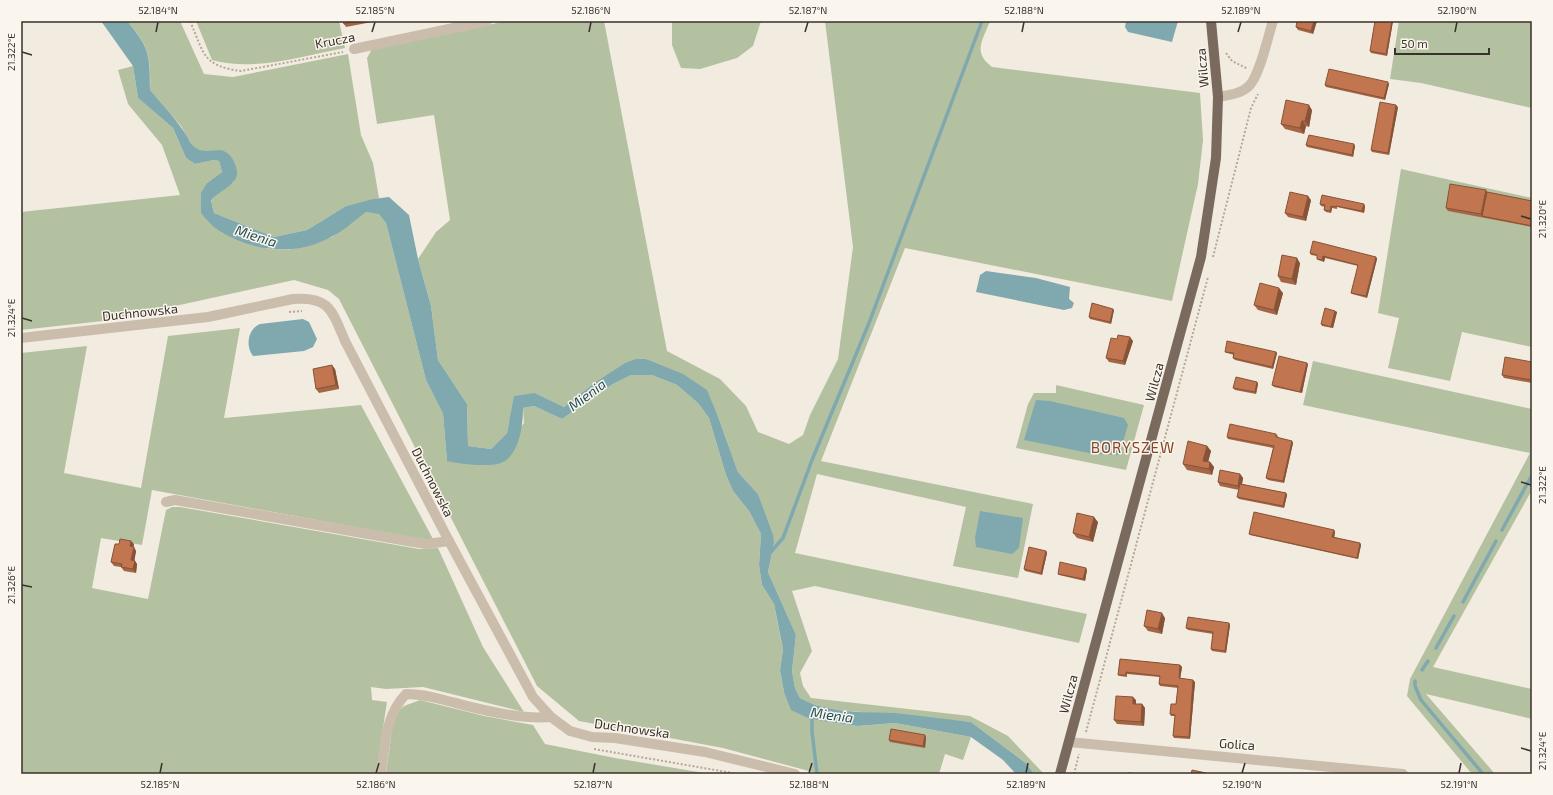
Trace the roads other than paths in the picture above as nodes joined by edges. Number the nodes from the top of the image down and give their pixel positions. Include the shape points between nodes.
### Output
1 (487, 21) edge
2 (1211, 21) edge
3 (1273, 21) edge
4 (354, 50) road end
5 (1218, 97) junction
6 (21, 338) edge
7 (166, 502) dead end
8 (449, 541) junction
9 (551, 717) junction
10 (1069, 742) junction
11 (381, 774) edge
12 (795, 774) edge
13 (1060, 774) edge
14 (1403, 774) edge

1 - 4 street, Krucza
2 - 5 main road, Wilcza
3 - 5 street via 1257,72 1250,85 1244,90
5 - 10 main road, Wilcza via 1216,158 1201,257
6 - 8 street, Duchnowska via 194,319 293,299 315,299 328,307 334,315
7 - 8 street via 175,500 427,544
8 - 9 street, Duchnowska via 533,697
9 - 11 street via 519,717 422,694 406,694 397,703 389,720
9 - 12 street, Duchnowska via 570,731 705,752
10 - 13 main road, Wilcza
10 - 14 street, Golica

